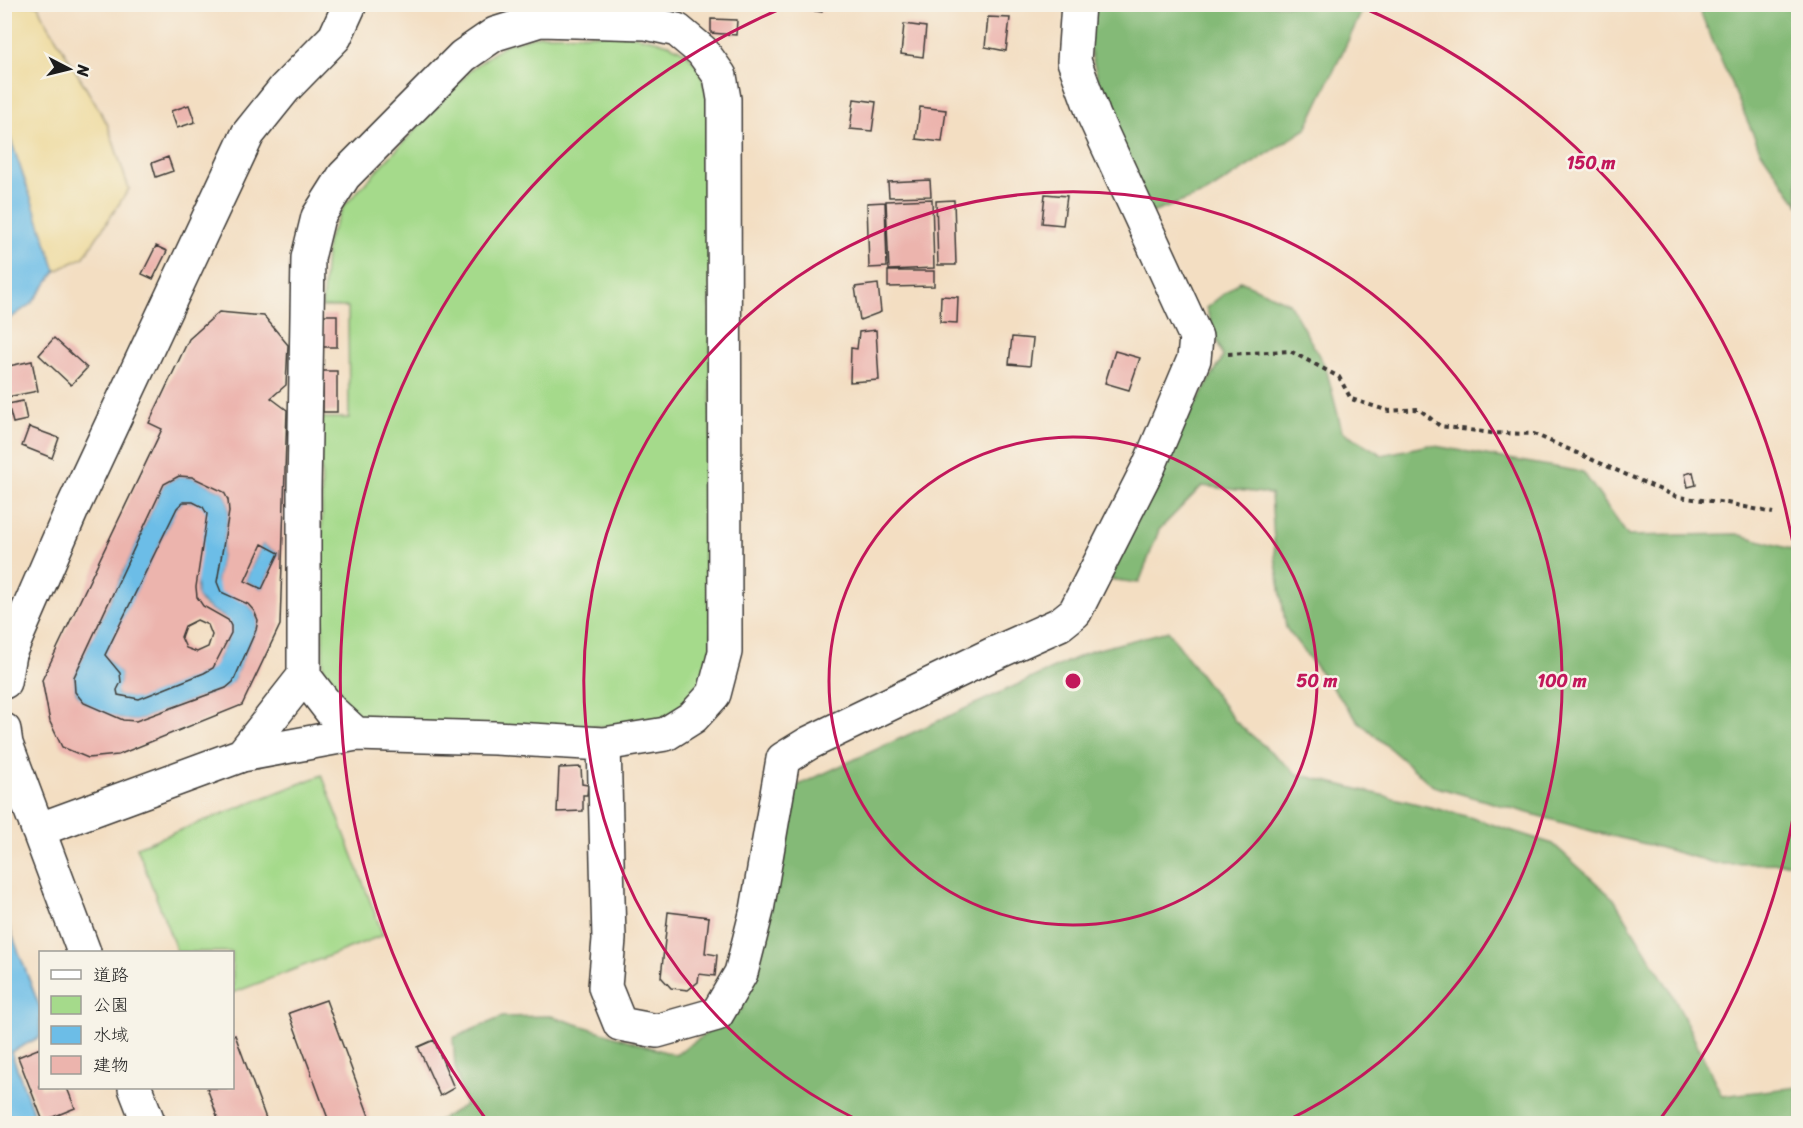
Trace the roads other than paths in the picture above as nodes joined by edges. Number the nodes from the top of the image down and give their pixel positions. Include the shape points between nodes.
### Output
1 (350, 4) edge
2 (1078, 4) edge
3 (304, 676) junction
4 (4, 682) edge
5 (4, 730) edge
6 (356, 734) junction
7 (604, 744) junction
8 (242, 755) junction
9 (38, 830) junction
10 (84, 951) edge
11 (135, 1089) edge
12 (149, 1124) edge

1 - 4 street via 335,37 285,87 248,134 73,507 9,654
2 - 7 street via 1074,61 1094,116 1196,337 1194,359 1149,465 1075,612 1060,624 783,759 757,910 741,973 717,1014 657,1031 620,1024 605,987 609,939
3 - 6 street via 331,711
3 - 7 street via 308,258 318,217 344,176 463,56 495,34 540,21 646,23 677,30 702,51 720,76 724,99 725,652 714,694 693,717 666,734
3 - 8 street
5 - 9 street
6 - 7 street
6 - 8 street
8 - 9 street
9 - 10 street
11 - 12 street

